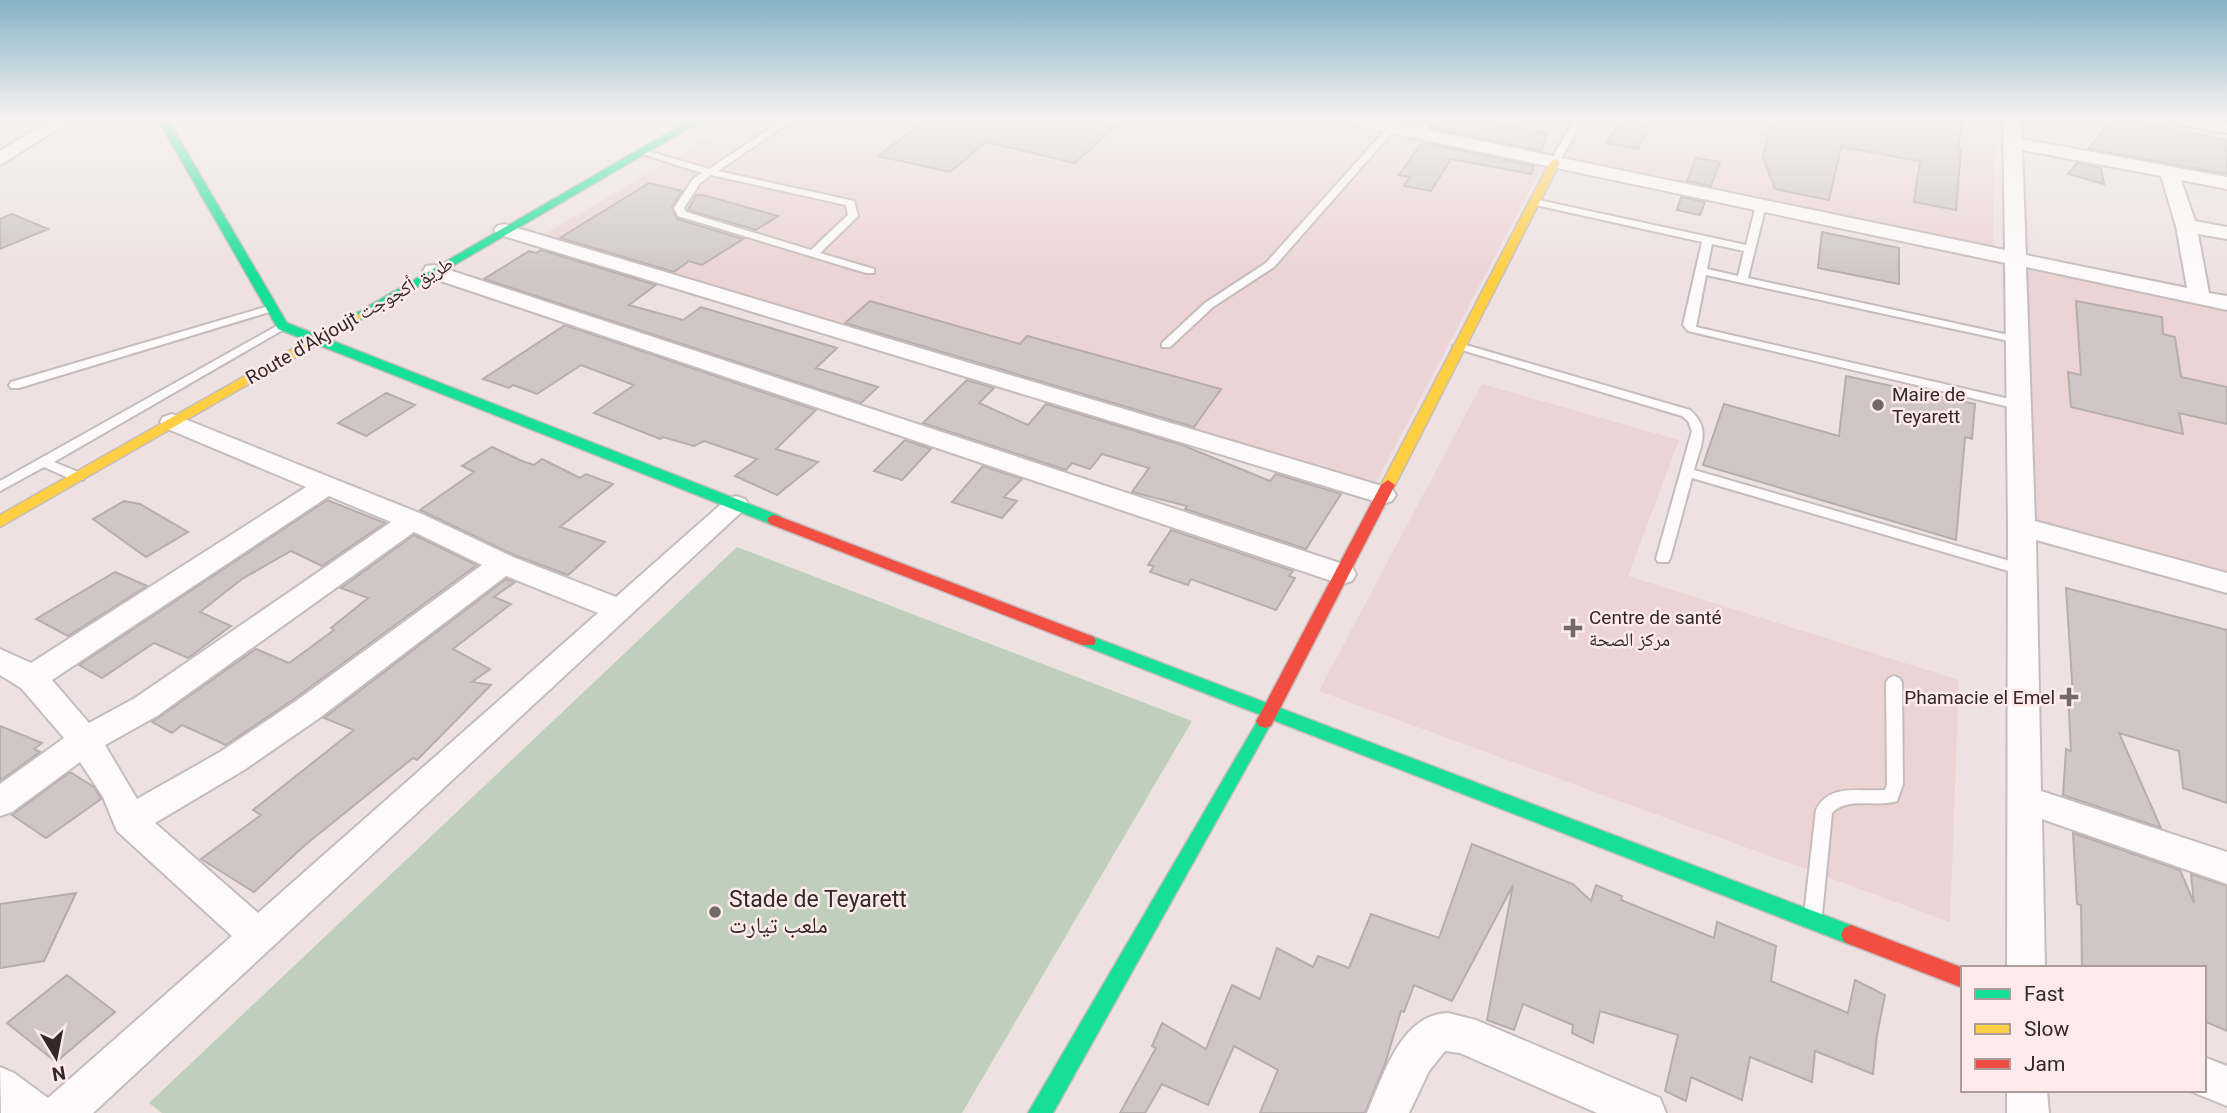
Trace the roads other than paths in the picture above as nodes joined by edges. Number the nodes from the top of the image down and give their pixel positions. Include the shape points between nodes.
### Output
1 (193, 172) edge
2 (606, 172) edge
3 (710, 172) joint
4 (1353, 172) edge
5 (1550, 172) edge
6 (1603, 172) edge
7 (2014, 172) edge
8 (2168, 172) joint
9 (2227, 184) edge
10 (1534, 202) junction
11 (1761, 205) junction
12 (2186, 226) junction
13 (504, 230) junction
14 (2227, 233) edge
15 (1708, 240) junction
16 (1750, 249) junction
17 (813, 254) junction
18 (2016, 259) junction
19 (434, 271) junction
20 (870, 271) dead end
21 (1702, 271) junction
22 (1741, 280) junction
23 (2199, 297) junction
24 (2227, 303) edge
25 (272, 308) junction
26 (282, 326) junction
27 (314, 340) junction
28 (2018, 340) junction
29 (1166, 345) dead end
30 (1459, 346) junction
31 (15, 385) dead end
32 (2018, 405) junction
33 (172, 422) junction
34 (44, 462) junction
35 (1686, 472) junction
36 (78, 477) junction
37 (326, 486) junction
38 (0, 487) edge
39 (1383, 495) junction
40 (736, 505) junction
41 (412, 520) junction
42 (0, 522) edge
43 (2022, 527) junction
44 (1663, 559) dead end
45 (503, 565) junction
46 (2022, 570) junction
47 (1342, 574) junction
48 (2227, 583) edge
49 (620, 610) junction
50 (0, 660) edge
51 (32, 678) junction
52 (1894, 682) dead end
53 (1271, 711) junction
54 (83, 742) junction
55 (2024, 799) junction
56 (0, 802) edge
57 (129, 821) junction
58 (2227, 868) edge
59 (1813, 920) junction
60 (258, 936) junction
61 (2026, 966) edge
62 (1961, 977) edge
63 (2206, 1078) edge
64 (2227, 1086) edge
65 (0, 1087) edge
66 (2027, 1092) edge
67 (34, 1113) edge
68 (63, 1113) edge
69 (1041, 1113) edge
70 (1388, 1113) edge
71 (1645, 1113) edge
72 (2028, 1113) edge

1 - 25 main road
2 - 13 main road, Route d'Akjoujt طريق أكجوجت
3 - 17 lane via 686,195 681,214
3 - 17 lane via 851,203 853,216
4 - 29 lane via 1270,265 1209,305
5 - 10 main road
6 - 11 street
7 - 18 street
8 - 9 street
8 - 12 street
10 - 15 lane
10 - 30 main road
11 - 16 lane
11 - 18 street
12 - 14 street
12 - 23 street
13 - 19 main road, Route d'Akjoujt طريق أكجوجت
13 - 39 street
15 - 16 lane
15 - 21 lane
16 - 22 lane
17 - 20 lane
18 - 23 street
18 - 28 street
19 - 27 main road, Route d'Akjoujt طريق أكجوجت
19 - 47 street
21 - 22 lane
21 - 32 lane via 1689,325 1698,332
22 - 28 lane
23 - 24 street
25 - 26 main road
25 - 31 lane
26 - 27 main road
26 - 34 lane
27 - 33 main road, Route d'Akjoujt طريق أكجوجت
27 - 40 main road
28 - 32 street
30 - 35 lane via 1686,412 1698,431
30 - 39 main road
32 - 43 street
33 - 36 main road, Route d'Akjoujt طريق أكجوجت
33 - 37 street
34 - 36 lane
34 - 38 lane
35 - 44 lane
35 - 46 lane
36 - 42 main road, Route d'Akjoujt طريق أكجوجت
37 - 41 street
37 - 51 street
39 - 47 main road
40 - 49 street
40 - 53 main road
41 - 45 street
41 - 54 street via 146,707
43 - 46 street
43 - 48 street
45 - 49 street
45 - 57 street via 307,710 232,761
46 - 55 street
47 - 53 main road
49 - 60 street
50 - 51 street
51 - 54 street
52 - 59 lane via 1895,784 1891,796 1878,800 1841,796 1824,810
53 - 59 main road
53 - 69 main road
54 - 56 street
54 - 57 street via 116,788
55 - 58 street
55 - 61 street
57 - 60 street
59 - 62 main road
60 - 68 street
63 - 64 street
65 - 67 street
66 - 72 street
70 - 71 street via 1423,1044 1433,1034 1448,1031

